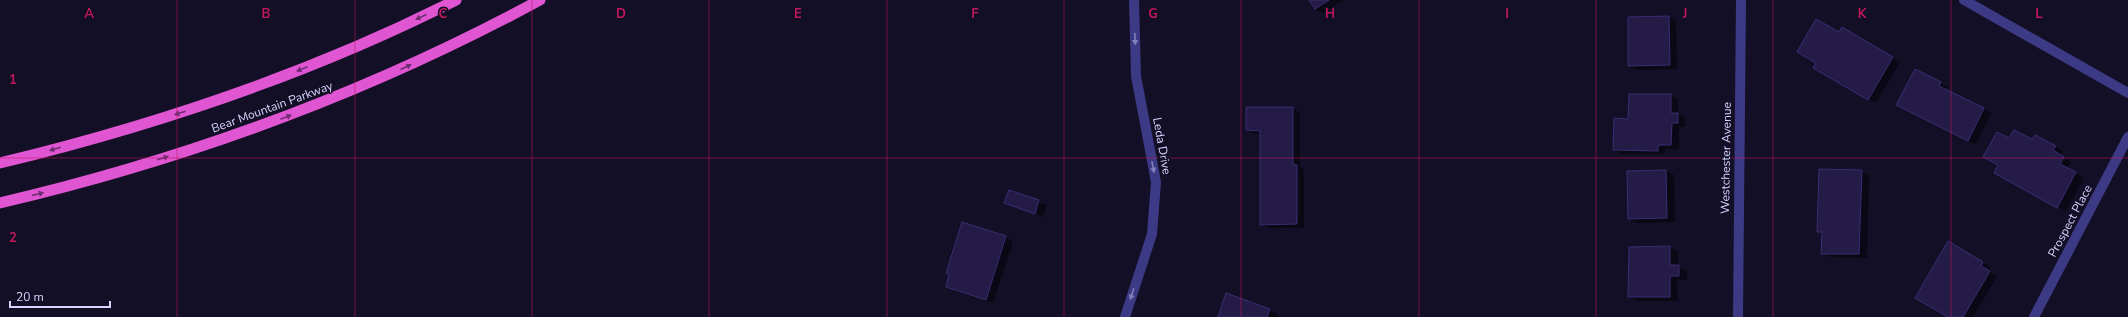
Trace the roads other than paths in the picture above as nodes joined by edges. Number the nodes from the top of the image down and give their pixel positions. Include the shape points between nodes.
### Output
1 (456, 0) edge
2 (540, 0) edge
3 (1134, 0) edge
4 (1741, 0) edge
5 (1964, 0) edge
6 (2128, 93) edge
7 (2128, 137) edge
8 (0, 163) edge
9 (0, 203) edge
10 (1125, 317) edge
11 (1738, 317) edge
12 (2034, 317) edge

1 -> 8 highway, Bear Mountain Parkway via 376,39 272,81 155,121
9 -> 2 highway, Bear Mountain Parkway via 108,175 288,116 345,94 450,47
3 -> 10 street, Leda Drive via 1136,76 1156,182 1152,234
4 - 11 street, Westchester Avenue
5 - 6 street
7 - 12 street, Prospect Place

